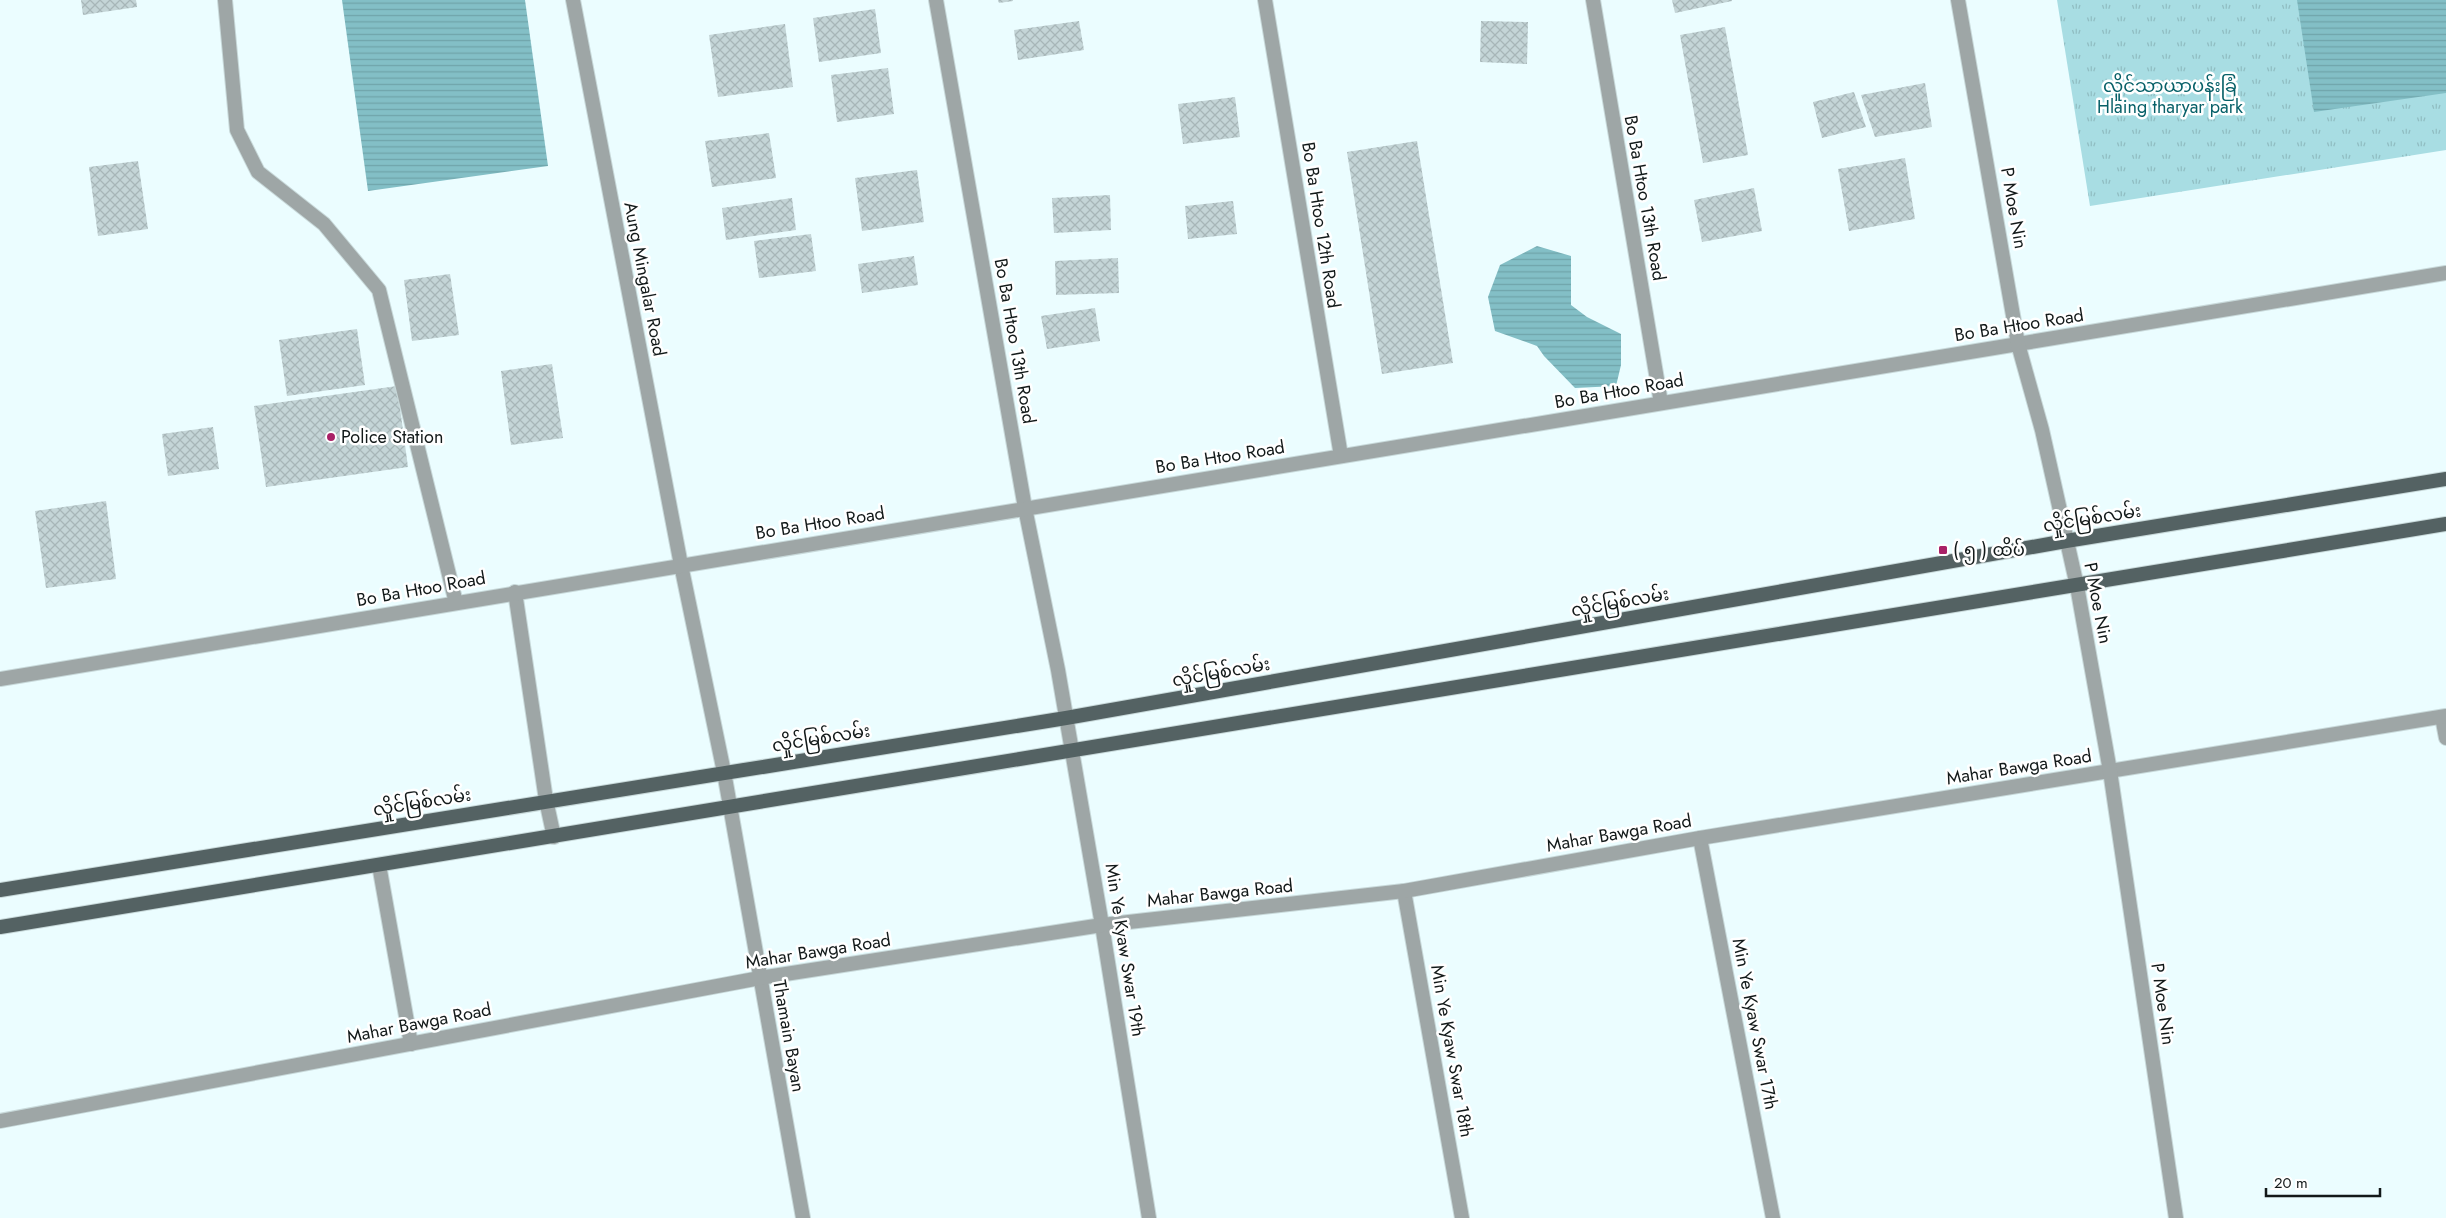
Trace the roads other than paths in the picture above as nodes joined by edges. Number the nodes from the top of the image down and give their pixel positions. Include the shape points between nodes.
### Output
1 (225, 0) edge
2 (573, 0) edge
3 (936, 0) edge
4 (1265, 0) edge
5 (1593, 0) edge
6 (1958, 0) edge
7 (2446, 273) edge
8 (2018, 344) junction
9 (1661, 403) junction
10 (1341, 456) junction
11 (2446, 479) edge
12 (1025, 508) junction
13 (2446, 524) edge
14 (2066, 541) junction
15 (681, 565) junction
16 (2077, 586) junction
17 (515, 592) junction
18 (456, 602) junction
19 (0, 679) edge
20 (1061, 688) joint
21 (2444, 717) edge
22 (1066, 718) junction
23 (2446, 738) edge
24 (1072, 750) junction
25 (2110, 771) junction
26 (724, 772) junction
27 (546, 800) junction
28 (729, 808) junction
29 (554, 837) junction
30 (1700, 838) junction
31 (379, 865) junction
32 (0, 890) edge
33 (1404, 891) junction
34 (1102, 925) junction
35 (0, 928) edge
36 (760, 978) junction
37 (411, 1044) junction
38 (0, 1121) edge
39 (804, 1218) edge
40 (1149, 1218) edge
41 (1462, 1218) edge
42 (1773, 1218) edge
43 (2176, 1218) edge

1 - 18 street via 236,130 258,172 324,224 379,290
2 - 15 street, Aung Mingalar Road
3 - 12 street, Bo Ba Htoo 13th Road
4 - 10 street, Bo Ba Htoo 12th Road
5 - 9 street, Bo Ba Htoo 13th Road
6 - 8 street, P Moe Nin
7 - 8 street, Bo Ba Htoo Road
8 - 9 street, Bo Ba Htoo Road
8 - 14 street, P Moe Nin via 2042,430
9 - 10 street, Bo Ba Htoo Road
10 - 12 street, Bo Ba Htoo Road
11 - 14 main road, လှိုင်မြစ်လမ်း
12 - 15 street, Bo Ba Htoo Road
12 - 20 street, Bo Ba Htoo 13th Road
13 - 16 main road
14 - 16 street, P Moe Nin
14 - 22 main road, လှိုင်မြစ်လမ်း
15 - 17 street, Bo Ba Htoo Road
15 - 26 street, Aung Mingalar Road
16 - 24 main road
16 - 25 street, P Moe Nin
17 - 18 street, Bo Ba Htoo Road
17 - 27 street
18 - 19 street, Bo Ba Htoo Road
20 - 22 street, Min Ye Kyaw Swar 19th
21 - 23 street
21 - 25 street, Mahar Bawga Road
22 - 24 street, Min Ye Kyaw Swar 19th
22 - 26 main road, လှိုင်မြစ်လမ်း
24 - 28 main road
24 - 34 street, Min Ye Kyaw Swar 19th
25 - 30 street, Mahar Bawga Road
25 - 43 street, P Moe Nin
26 - 27 main road, လှိုင်မြစ်လမ်း
26 - 28 street, Thamain Bayan
27 - 29 street
27 - 32 main road, လှိုင်မြစ်လမ်း
28 - 29 main road
28 - 36 street, Thamain Bayan
29 - 31 main road
30 - 33 street, Mahar Bawga Road
30 - 42 street, Min Ye Kyaw Swar 17th
31 - 35 main road
31 - 37 street
33 - 34 street, Mahar Bawga Road
33 - 41 street, Min Ye Kyaw Swar 18th
34 - 36 street, Mahar Bawga Road
34 - 40 street, Min Ye Kyaw Swar 19th
36 - 37 street, Mahar Bawga Road
36 - 39 street, Thamain Bayan
37 - 38 street, Mahar Bawga Road

